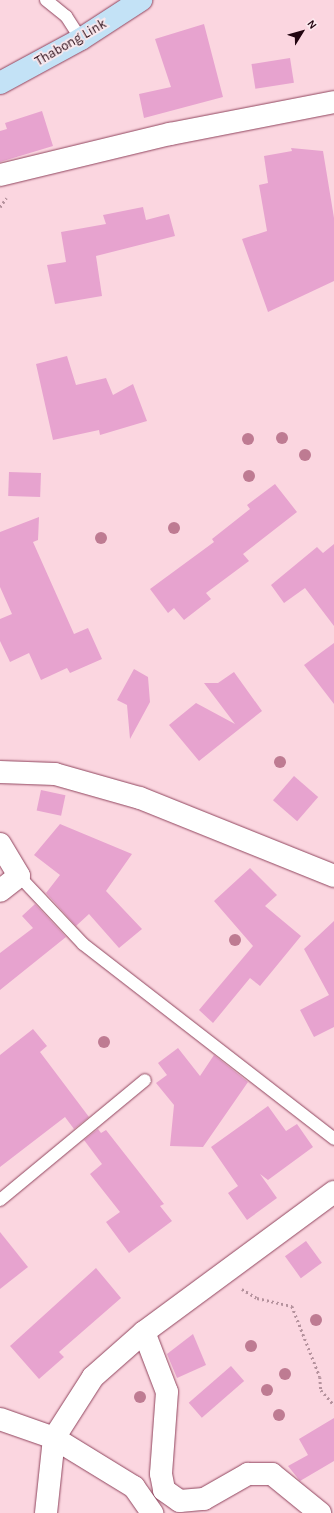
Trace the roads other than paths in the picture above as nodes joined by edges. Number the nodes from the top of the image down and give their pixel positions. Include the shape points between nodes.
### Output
1 (46, 0) edge
2 (141, 0) edge
3 (81, 39) junction
4 (0, 83) edge
5 (334, 102) edge
6 (0, 175) edge
7 (0, 772) edge
8 (0, 844) edge
9 (331, 871) edge
10 (19, 876) junction
11 (0, 891) edge
12 (145, 1080) dead end
13 (334, 1139) edge
14 (334, 1192) edge
15 (0, 1200) edge
16 (144, 1332) junction
17 (0, 1419) edge
18 (54, 1438) junction
19 (46, 1513) edge
20 (152, 1513) edge
21 (320, 1513) edge

1 - 3 lane via 66,16
2 - 3 main road, Thabong Link
3 - 4 main road, Thabong Link
5 - 6 street via 170,134
7 - 9 street via 55,774 140,798
8 - 10 street
10 - 11 street
10 - 13 lane via 83,944
12 - 15 lane
14 - 16 street
16 - 18 street via 93,1377
16 - 21 street via 167,1392 161,1474 164,1490 180,1501 204,1499 248,1474 272,1474
17 - 18 street
18 - 19 street
18 - 20 street via 134,1487

